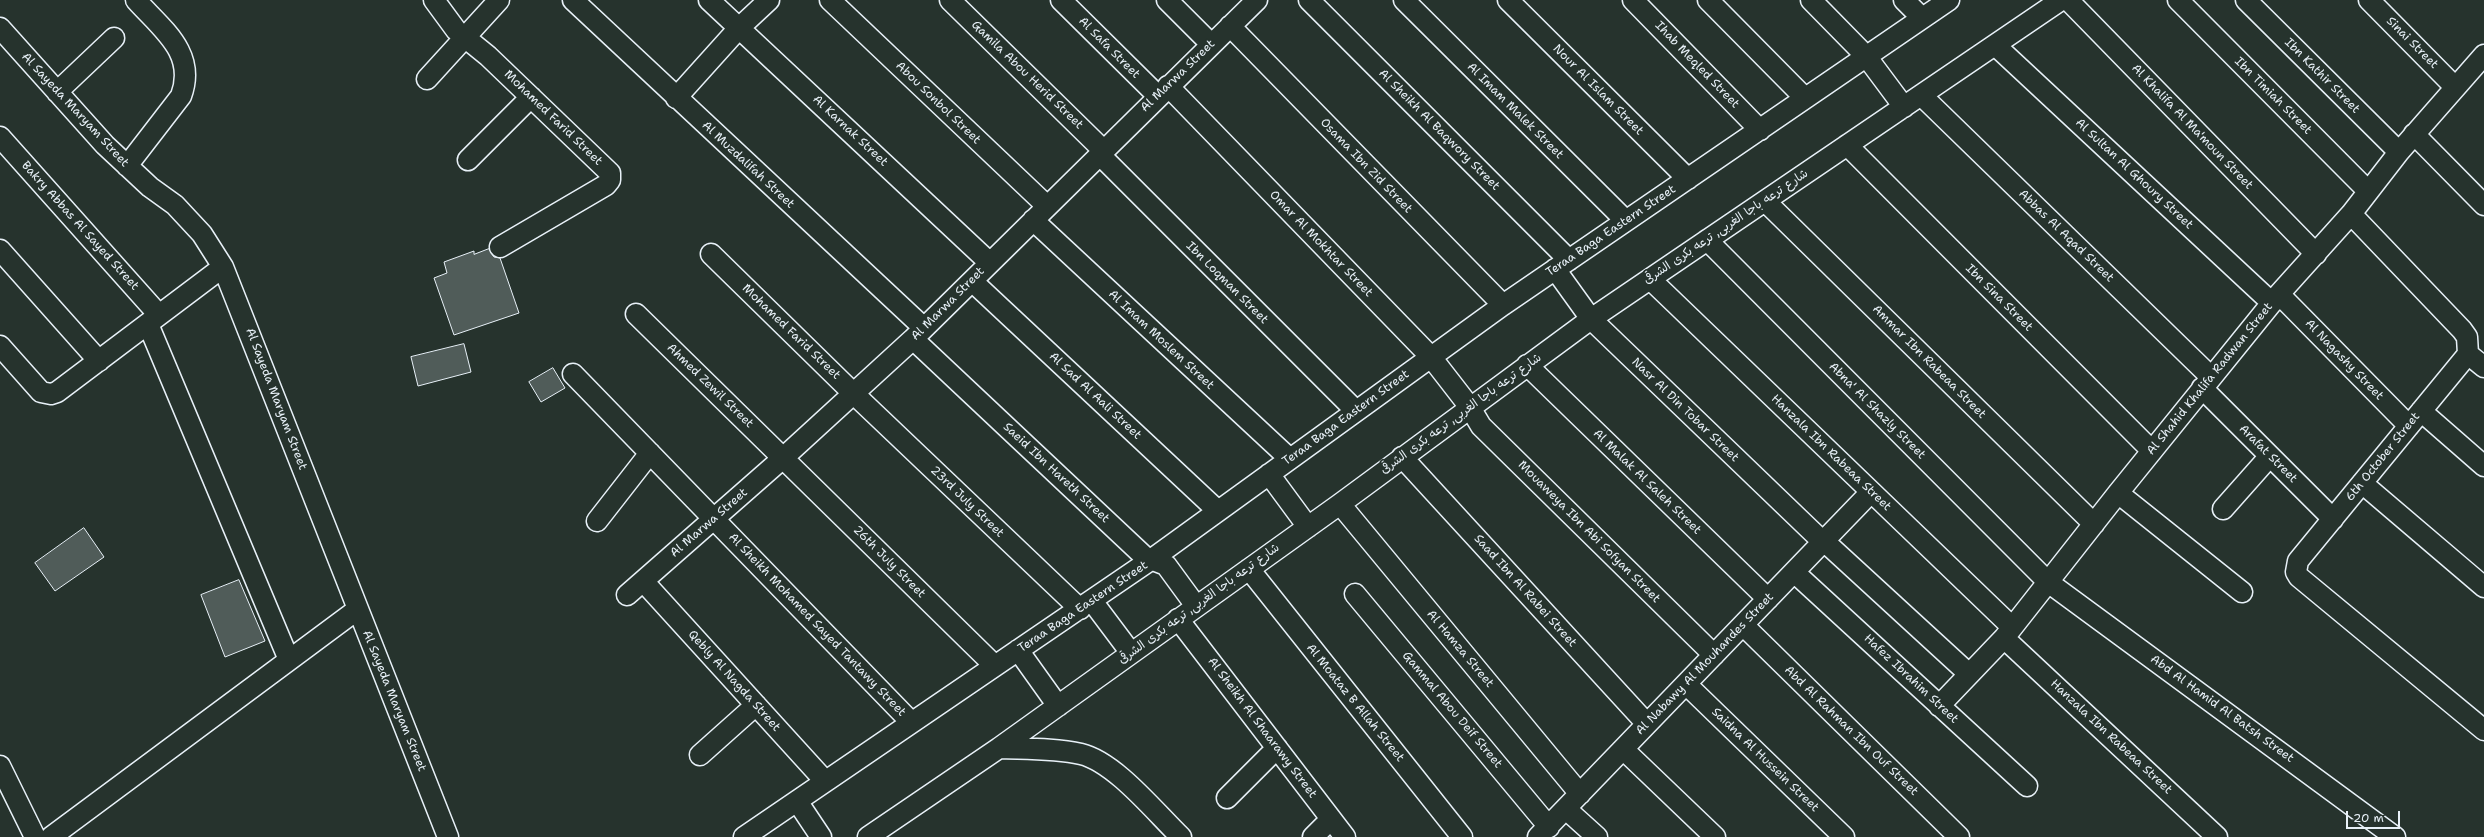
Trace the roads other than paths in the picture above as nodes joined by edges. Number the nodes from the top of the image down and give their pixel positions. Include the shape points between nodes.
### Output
1 (136, 0) edge
2 (434, 0) edge
3 (498, 0) edge
4 (573, 0) edge
5 (709, 0) edge
6 (769, 0) edge
7 (830, 0) edge
8 (950, 0) edge
9 (1061, 0) edge
10 (1167, 0) edge
11 (1257, 0) edge
12 (1309, 0) edge
13 (1404, 0) edge
14 (1508, 0) edge
15 (1634, 0) edge
16 (1708, 0) edge
17 (1811, 0) edge
18 (1904, 0) edge
19 (1949, 0) edge
20 (2061, 0) edge
21 (2068, 0) edge
22 (2178, 0) edge
23 (2246, 0) edge
24 (2368, 0) edge
25 (1922, 18) junction
26 (1230, 26) junction
27 (0, 28) edge
28 (739, 28) junction
29 (465, 37) junction
30 (114, 38) dead end
31 (1211, 44) junction
32 (1995, 45) junction
33 (2484, 55) edge
34 (1866, 56) junction
35 (427, 79) dead end
36 (2455, 87) junction
37 (1163, 91) junction
38 (57, 92) junction
39 (1921, 95) junction
40 (531, 97) junction
41 (676, 98) junction
42 (1805, 98) junction
43 (1904, 106) junction
44 (1760, 130) junction
45 (2414, 134) junction
46 (0, 137) edge
47 (1847, 145) junction
48 (1101, 152) junction
49 (2399, 152) junction
50 (468, 160) dead end
51 (127, 166) junction
52 (1688, 179) junction
53 (2368, 191) junction
54 (1765, 200) junction
55 (2484, 205) edge
56 (1047, 206) junction
57 (2351, 214) junction
58 (1033, 220) junction
59 (1626, 221) junction
60 (1707, 240) junction
61 (500, 247) dead end
62 (0, 250) edge
63 (711, 254) dead end
64 (2316, 254) junction
65 (990, 263) junction
66 (1562, 265) junction
67 (223, 266) junction
68 (1650, 279) junction
69 (972, 281) junction
70 (2276, 299) junction
71 (1503, 305) junction
72 (636, 314) dead end
73 (154, 319) junction
74 (1590, 319) junction
75 (919, 334) junction
76 (0, 346) edge
77 (2468, 354) junction
78 (1431, 356) junction
79 (99, 361) junction
80 (1527, 365) junction
81 (2484, 367) edge
82 (573, 374) dead end
83 (2207, 383) junction
84 (854, 394) junction
85 (1469, 406) junction
86 (1356, 411) junction
87 (2422, 411) junction
88 (2408, 426) junction
89 (2152, 451) junction
90 (650, 452) junction
91 (2270, 456) junction
92 (1402, 457) junction
93 (783, 458) junction
94 (1290, 459) junction
95 (2484, 466) edge
96 (1269, 474) junction
97 (2362, 483) junction
98 (1871, 492) junction
99 (2118, 493) junction
100 (1340, 504) junction
101 (2223, 509) dead end
102 (1218, 511) junction
103 (714, 519) junction
104 (2333, 519) junction
105 (597, 521) dead end
106 (2094, 524) junction
107 (1308, 526) junction
108 (1823, 542) junction
109 (1152, 559) junction
110 (1249, 569) junction
111 (1794, 572) junction
112 (643, 581) junction
113 (2048, 582) junction
114 (2484, 587) edge
115 (2242, 592) dead end
116 (1354, 594) dead end
117 (627, 595) dead end
118 (1768, 599) junction
119 (1086, 605) junction
120 (1196, 606) junction
121 (358, 609) junction
122 (1178, 619) junction
123 (1743, 625) junction
124 (2008, 633) junction
125 (1018, 650) junction
126 (1131, 653) junction
127 (1714, 655) junction
128 (289, 660) junction
129 (995, 666) junction
130 (1969, 674) junction
131 (1686, 684) junction
132 (756, 706) junction
133 (1058, 706) junction
134 (1939, 706) junction
135 (912, 722) junction
136 (1647, 724) junction
137 (2484, 730) edge
138 (999, 748) junction
139 (1277, 748) junction
140 (1623, 749) junction
141 (700, 755) dead end
142 (0, 766) edge
143 (825, 781) junction
144 (2027, 786) dead end
145 (1580, 794) junction
146 (1227, 798) dead end
147 (797, 801) junction
148 (1566, 808) junction
149 (1332, 819) junction
150 (1544, 832) edge
151 (35, 837) edge
152 (51, 837) edge
153 (448, 837) edge
154 (744, 837) edge
155 (821, 837) edge
156 (868, 837) edge
157 (1181, 837) edge
158 (1313, 837) edge
159 (1345, 837) edge
160 (1462, 837) edge
161 (1597, 837) edge
162 (1715, 837) edge
163 (1844, 837) edge
164 (1959, 837) edge
165 (2217, 837) edge
166 (2395, 837) edge

1 - 51 street via 183,56 186,83 181,96
2 - 29 street, Mohamed Farid Street via 456,30
3 - 29 street
4 - 41 street, Al Muzdalifah Street
5 - 28 street, Al Karnak Street
6 - 28 street
7 - 56 street, Abou Sonbol Street
8 - 48 street, Gamila Abou Herid Street
9 - 37 street, Al Safa Street
10 - 31 street
11 - 26 street, Al Marwa Street
12 - 66 street, Al Sheikh Al Baqwory Street
13 - 59 street, Al Imam Malek Street
14 - 52 street, Nour Al Islam Street
15 - 44 street, Ihab Meqled Street
16 - 42 street
17 - 34 street
18 - 25 street
19 - 25 street, Teraa Baga Eastern Street
20 - 32 street, شارع ترعه باجا الغربى, ترعه بكرى الشرقى
21 - 64 street, Al Khalifa Al Ma'moun Street
22 - 53 street, Ibn Timiah Street
23 - 49 street, Ibn Kathir Street
24 - 36 street, Sinai Street
25 - 34 street, Teraa Baga Eastern Street
26 - 31 street, Al Marwa Street
26 - 71 street, Osama Ibn Zid Street
27 - 38 street, Al Sayeda Maryam Street
28 - 41 street
28 - 65 street, Al Karnak Street
29 - 35 street
29 - 40 street, Mohamed Farid Street
30 - 38 street
31 - 37 street, Al Marwa Street
32 - 39 street, شارع ترعه باجا الغربى, ترعه بكرى الشرقى
32 - 70 street, Al Sultan Al Ghoury Street
33 - 36 street, Al Shahid Khalifa Radwan Street
34 - 42 street, Teraa Baga Eastern Street
34 - 43 street
36 - 45 street, Al Shahid Khalifa Radwan Street
37 - 48 street, Al Marwa Street
37 - 78 street, Omar Al Mokhtar Street
38 - 51 street, Al Sayeda Maryam Street
39 - 43 street, شارع ترعه باجا الغربى, ترعه بكرى الشرقى
39 - 83 street, Abbas Al Aqad Street
40 - 50 street
40 - 61 street, Mohamed Farid Street via 606,168 610,173 610,180 606,185
41 - 75 street, Al Muzdalifah Street
42 - 44 street, Teraa Baga Eastern Street
43 - 47 street, شارع ترعه باجا الغربى, ترعه بكرى الشرقى
44 - 52 street, Teraa Baga Eastern Street
45 - 49 street, Al Shahid Khalifa Radwan Street
45 - 55 street
46 - 73 street, Bakry Abbas Al Sayed Street
47 - 54 street, شارع ترعه باجا الغربى, ترعه بكرى الشرقى
47 - 89 street, Ibn Sina Street
48 - 56 street, Al Marwa Street
48 - 86 street, Ibn Loqman Street
49 - 53 street, Al Shahid Khalifa Radwan Street
51 - 67 street, Al Sayeda Maryam Street via 176,205 202,234
52 - 59 street, Teraa Baga Eastern Street
53 - 57 street, Al Shahid Khalifa Radwan Street
54 - 60 street, شارع ترعه باجا الغربى, ترعه بكرى الشرقى
54 - 106 street, Ammar Ibn Rabeaa Street
56 - 58 street, Al Marwa Street
57 - 64 street, Al Shahid Khalifa Radwan Street
57 - 77 street via 2462,330 2468,341
58 - 65 street, Al Marwa Street
58 - 94 street, Al Imam Moslem Street
59 - 66 street, Teraa Baga Eastern Street
60 - 68 street, شارع ترعه باجا الغربى, ترعه بكرى الشرقى
60 - 113 street, Abna' Al Shazly Street
62 - 79 street
63 - 84 street, Mohamed Farid Street
64 - 70 street, Al Shahid Khalifa Radwan Street
65 - 69 street, Al Marwa Street
66 - 71 street, Teraa Baga Eastern Street
66 - 74 street, Nasr Al Din Tobar Street
67 - 73 street
67 - 121 street, Al Sayeda Maryam Street
68 - 74 street, شارع ترعه باجا الغربى, ترعه بكرى الشرقى
68 - 98 street, Hanzala Ibn Rabeaa Street
69 - 75 street, Al Marwa Street
69 - 102 street, Al Sad Al Aali Street
70 - 83 street, Al Shahid Khalifa Radwan Street
70 - 88 street, Al Nagashy Street
71 - 78 street, Teraa Baga Eastern Street
72 - 93 street, Ahmed Zewil Street
73 - 79 street
73 - 128 street, Bakry Abbas Al Sayed Street
74 - 80 street, شارع ترعه باجا الغربى, ترعه بكرى الشرقى
74 - 108 street, Nasr Al Din Tobar Street
75 - 84 street, Al Marwa Street
75 - 109 street, Saeid Ibn Hareth Street via 1145,557
76 - 79 street via 41,392 46,394 57,392
77 - 81 street
77 - 87 street, 6th October Street
78 - 85 street, Omar Al Mokhtar Street
78 - 86 street, Teraa Baga Eastern Street
80 - 85 street, شارع ترعه باجا الغربى, ترعه بكرى الشرقى
80 - 118 street, Al Malak Al Saleh Street
82 - 90 street, Al Sheikh Mohamed Sayed Tantawy Street
83 - 89 street, Al Shahid Khalifa Radwan Street
83 - 91 street, Arafat Street
84 - 93 street, Al Marwa Street
84 - 119 street, 23rd July Street
85 - 92 street, شارع ترعه باجا الغربى, ترعه بكرى الشرقى
85 - 127 street, Mouaweya Ibn Abi Sofyan Street via 1481,426
86 - 94 street, Teraa Baga Eastern Street
87 - 88 street, 6th October Street
87 - 95 street
88 - 97 street, 6th October Street
89 - 99 street, Al Shahid Khalifa Radwan Street
90 - 103 street, Al Sheikh Mohamed Sayed Tantawy Street
90 - 105 street
91 - 101 street
91 - 104 street, Arafat Street
92 - 100 street, شارع ترعه باجا الغربى, ترعه بكرى الشرقى
92 - 136 street, Saad Ibn Al Rabei Street
93 - 103 street, Al Marwa Street
93 - 129 street, 26th July Street
94 - 96 street, Teraa Baga Eastern Street
96 - 102 street, Teraa Baga Eastern Street
96 - 107 street
97 - 104 street, 6th October Street
97 - 114 street
98 - 108 street, Al Nabawy Al Mouhandes Street
98 - 124 street, Hanzala Ibn Rabeaa Street
99 - 106 street, Al Shahid Khalifa Radwan Street
99 - 115 street
100 - 107 street, شارع ترعه باجا الغربى, ترعه بكرى الشرقى
100 - 145 street, Al Hamza Street
102 - 109 street, Teraa Baga Eastern Street
103 - 112 street, Al Marwa Street
103 - 135 street, Al Sheikh Mohamed Sayed Tantawy Street
104 - 137 street, 6th October Street via 2298,561 2296,572 2299,577
106 - 113 street, Al Shahid Khalifa Radwan Street
107 - 110 street, شارع ترعه باجا الغربى, ترعه بكرى الشرقى
108 - 111 street, Al Nabawy Al Mouhandes Street
108 - 130 street, Nasr Al Din Tobar Street
109 - 119 street, Teraa Baga Eastern Street
109 - 120 street, Saeid Ibn Hareth Street via 1166,565
110 - 120 street, شارع ترعه باجا الغربى, ترعه بكرى الشرقى
110 - 160 street, Al Moataz B Allah Street
111 - 118 street, Al Nabawy Al Mouhandes Street
111 - 134 street, Hafez Ibrahim Street
112 - 117 street, Al Marwa Street
112 - 132 street, Qebly Al Nagda Street
113 - 124 street, Al Shahid Khalifa Radwan Street
113 - 166 street, Abd Al Hamid Al Batsh Street
116 - 150 street, Gammal Abou Deif Street
118 - 123 street, Al Nabawy Al Mouhandes Street
119 - 125 street, Teraa Baga Eastern Street
119 - 126 street, 23rd July Street
120 - 122 street, شارع ترعه باجا الغربى, ترعه بكرى الشرقى
121 - 128 street
121 - 153 street, Al Sayeda Maryam Street
122 - 126 street, شارع ترعه باجا الغربى, ترعه بكرى الشرقى
122 - 139 street, Al Sheikh Al Shaarawy Street
123 - 127 street, Al Nabawy Al Mouhandes Street
123 - 164 street, Abd Al Rahman Ibn Ouf Street
124 - 130 street, Al Shahid Khalifa Radwan Street
124 - 165 street, Hanzala Ibn Rabeaa Street
125 - 129 street, Teraa Baga Eastern Street
125 - 133 street
126 - 133 street, شارع ترعه باجا الغربى, ترعه بكرى الشرقى
127 - 131 street, Al Nabawy Al Mouhandes Street
128 - 152 street
129 - 135 street, Teraa Baga Eastern Street
130 - 134 street, Al Shahid Khalifa Radwan Street
131 - 136 street, Al Nabawy Al Mouhandes Street
131 - 163 street, Saidna Al Hussein Street
132 - 141 street
132 - 143 street, Qebly Al Nagda Street
133 - 138 street, شارع ترعه باجا الغربى, ترعه بكرى الشرقى
134 - 144 street, Hafez Ibrahim Street
135 - 143 street, Teraa Baga Eastern Street
136 - 140 street, Al Nabawy Al Mouhandes Street
138 - 156 street, شارع ترعه باجا الغربى, ترعه بكرى الشرقى
138 - 157 street via 1076,753 1097,760 1111,768
139 - 146 street
139 - 149 street, Al Sheikh Al Shaarawy Street
140 - 145 street, Al Nabawy Al Mouhandes Street
140 - 162 street
142 - 151 street
143 - 147 street, Teraa Baga Eastern Street
145 - 148 street, Al Nabawy Al Mouhandes Street
147 - 154 street, Teraa Baga Eastern Street
147 - 155 street
148 - 150 street, Al Nabawy Al Mouhandes Street
148 - 161 street
149 - 158 street
149 - 159 street, Al Sheikh Al Shaarawy Street

